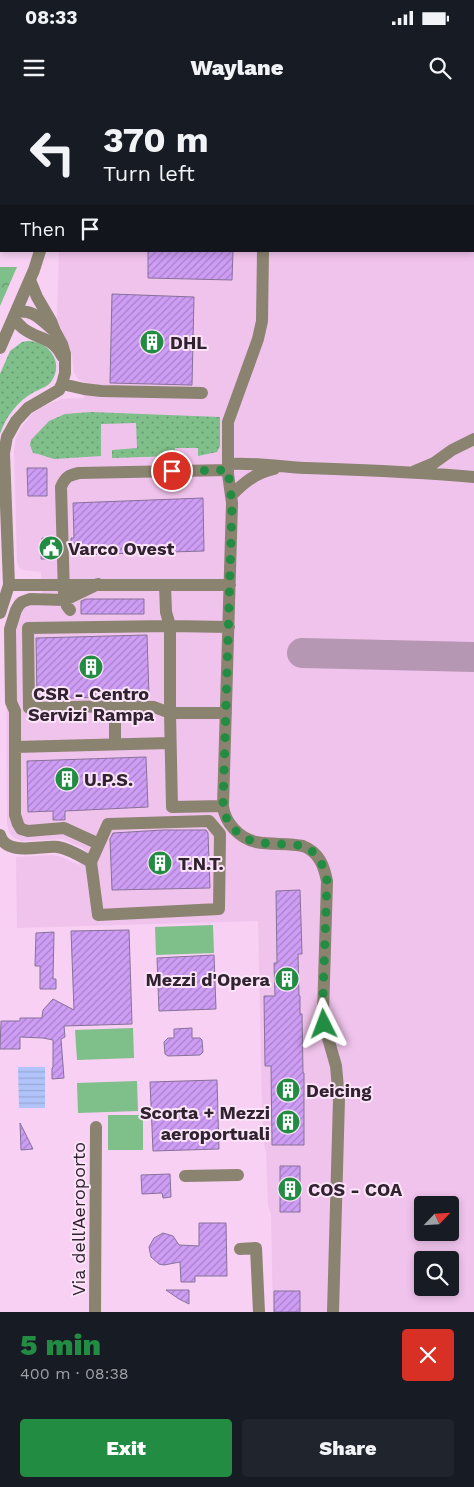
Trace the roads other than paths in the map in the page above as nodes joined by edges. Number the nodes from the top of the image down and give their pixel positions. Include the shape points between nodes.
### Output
1 (40, 252) edge
2 (263, 256) edge
3 (30, 280) junction
4 (14, 315) junction
5 (55, 331) junction
6 (0, 348) edge
7 (66, 366) junction
8 (62, 384) junction
9 (202, 393) dead end
10 (474, 439) edge
11 (2, 452) edge
12 (228, 467) junction
13 (289, 467) junction
14 (413, 472) junction
15 (474, 477) edge
16 (231, 496) junction
17 (64, 584) junction
18 (98, 584) junction
19 (9, 585) junction
20 (165, 585) junction
21 (230, 585) junction
22 (67, 605) junction
23 (0, 613) edge
24 (88, 626) junction
25 (170, 626) junction
26 (229, 627) junction
27 (115, 706) junction
28 (170, 713) junction
29 (226, 713) junction
30 (170, 743) junction
31 (111, 745) junction
32 (15, 747) junction
33 (223, 806) junction
34 (0, 835) edge
35 (99, 844) junction
36 (87, 860) junction
37 (96, 1126) dead end
38 (238, 1175) dead end
39 (185, 1176) dead end
40 (240, 1249) dead end
41 (95, 1312) edge
42 (259, 1312) edge
43 (333, 1312) edge

1 - 3 street
2 - 12 street via 262,321 228,422
3 - 4 street
3 - 5 street
4 - 5 street via 29,312
4 - 6 street
4 - 7 street via 25,329 57,347
5 - 7 street via 62,344
7 - 8 street
8 - 9 street via 102,391
8 - 11 street via 59,390 28,408 16,421
10 - 14 street
11 - 19 street
12 - 13 street via 245,463
12 - 16 street
12 - 17 street via 79,473 64,479 61,487
13 - 14 street
13 - 16 street via 263,471
14 - 15 street
16 - 21 street
17 - 18 street
17 - 19 street
17 - 22 street
18 - 20 street
18 - 22 street
19 - 23 street
20 - 21 street
20 - 25 street
21 - 26 street
22 - 24 street via 80,622
22 - 32 street via 52,600 30,600 22,602 16,610 10,629
24 - 25 street
24 - 27 street via 28,628 29,708
25 - 26 street
25 - 28 street
26 - 29 street
27 - 28 street via 154,707
27 - 31 street
28 - 29 street
28 - 30 street
29 - 33 street
30 - 31 street
30 - 33 street via 172,807
31 - 32 street
32 - 35 street via 15,815 21,828 28,831 64,828
33 - 43 street via 230,826 246,838 309,848 320,858 325,870 323,1014 336,1066 339,1099
34 - 36 street via 10,847 59,847
35 - 36 street
35 - 36 street via 108,824 209,821 220,834 219,910 98,915
37 - 41 street, Via dell'Aeroporto
38 - 39 street
40 - 42 street via 256,1248

